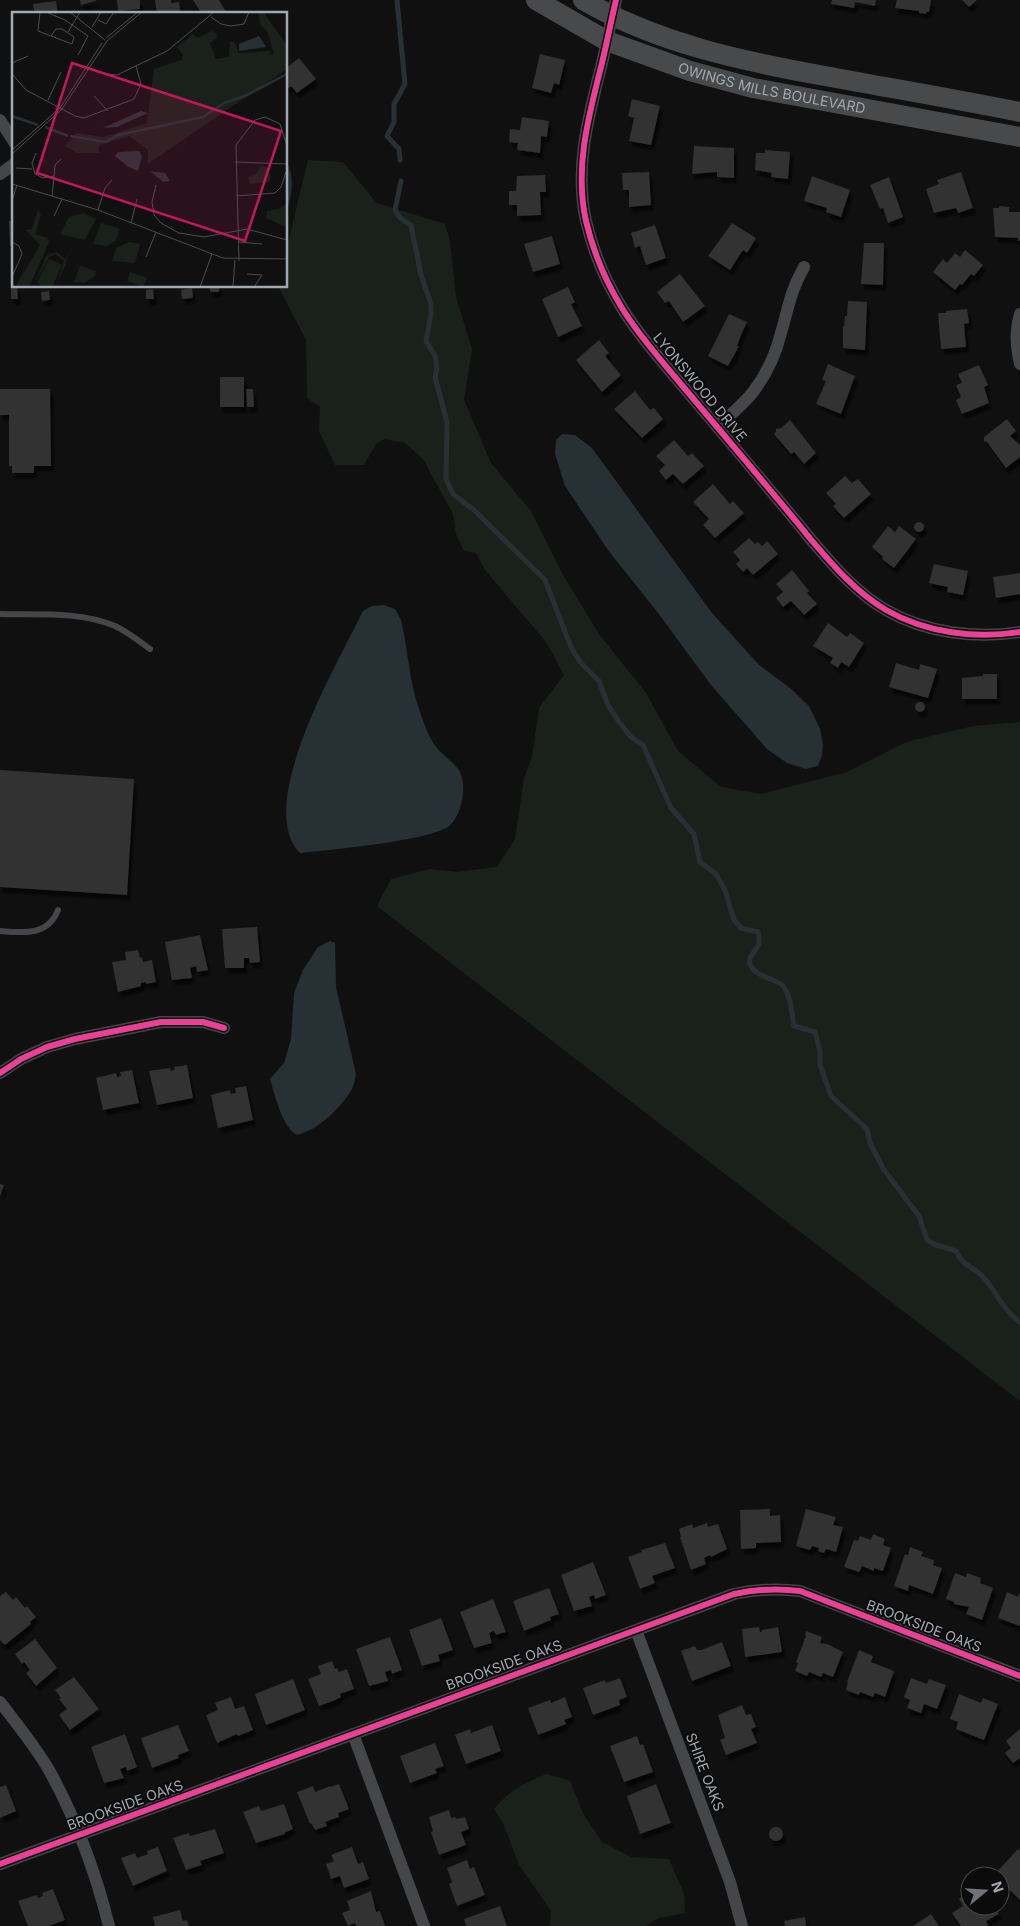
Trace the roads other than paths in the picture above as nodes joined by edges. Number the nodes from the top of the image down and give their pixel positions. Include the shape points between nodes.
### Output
1 (536, 0) edge
2 (583, 0) edge
3 (614, 8) edge
4 (607, 41) junction
5 (1020, 112) edge
6 (0, 120) edge
7 (1020, 137) edge
8 (12, 139) edge
9 (12, 165) edge
10 (0, 174) edge
11 (804, 267) dead end
12 (1020, 314) edge
13 (1020, 364) edge
14 (717, 427) junction
15 (0, 614) edge
16 (1020, 632) edge
17 (150, 649) dead end
18 (58, 910) dead end
19 (0, 932) edge
20 (224, 1028) dead end
21 (0, 1073) edge
22 (636, 1630) junction
23 (1020, 1676) edge
24 (0, 1702) edge
25 (352, 1734) junction
26 (79, 1836) junction
27 (0, 1864) edge
28 (109, 1926) edge
29 (424, 1926) edge
30 (742, 1926) edge

1 - 4 main road, OWINGS MILLS BOULEVARD
2 - 3 main road, OWINGS MILLS BOULEVARD
3 - 4 street, LYONSWOOD DRIVE
3 - 5 main road, OWINGS MILLS BOULEVARD via 695,48 761,65
4 - 7 main road, OWINGS MILLS BOULEVARD via 690,71 753,88
4 - 14 street, LYONSWOOD DRIVE via 587,121 581,163 586,220 600,263 621,306 637,331
6 - 8 street
9 - 10 street
11 - 14 street via 793,286 781,333 764,375 754,392
12 - 13 street via 1016,346
14 - 16 street, LYONSWOOD DRIVE via 838,571 886,610 912,622 969,635
15 - 17 lane via 65,615 96,620 133,636
18 - 19 lane via 54,920 33,933
20 - 21 street via 203,1022 160,1022 75,1039 47,1047
22 - 23 street, BROOKSIDE OAKS via 734,1594 756,1589 800,1591
22 - 25 street, BROOKSIDE OAKS
22 - 30 street, SHIRE OAKS via 730,1882
24 - 26 street via 48,1769
25 - 26 street, BROOKSIDE OAKS
25 - 29 street
26 - 27 street, BROOKSIDE OAKS
26 - 28 street

